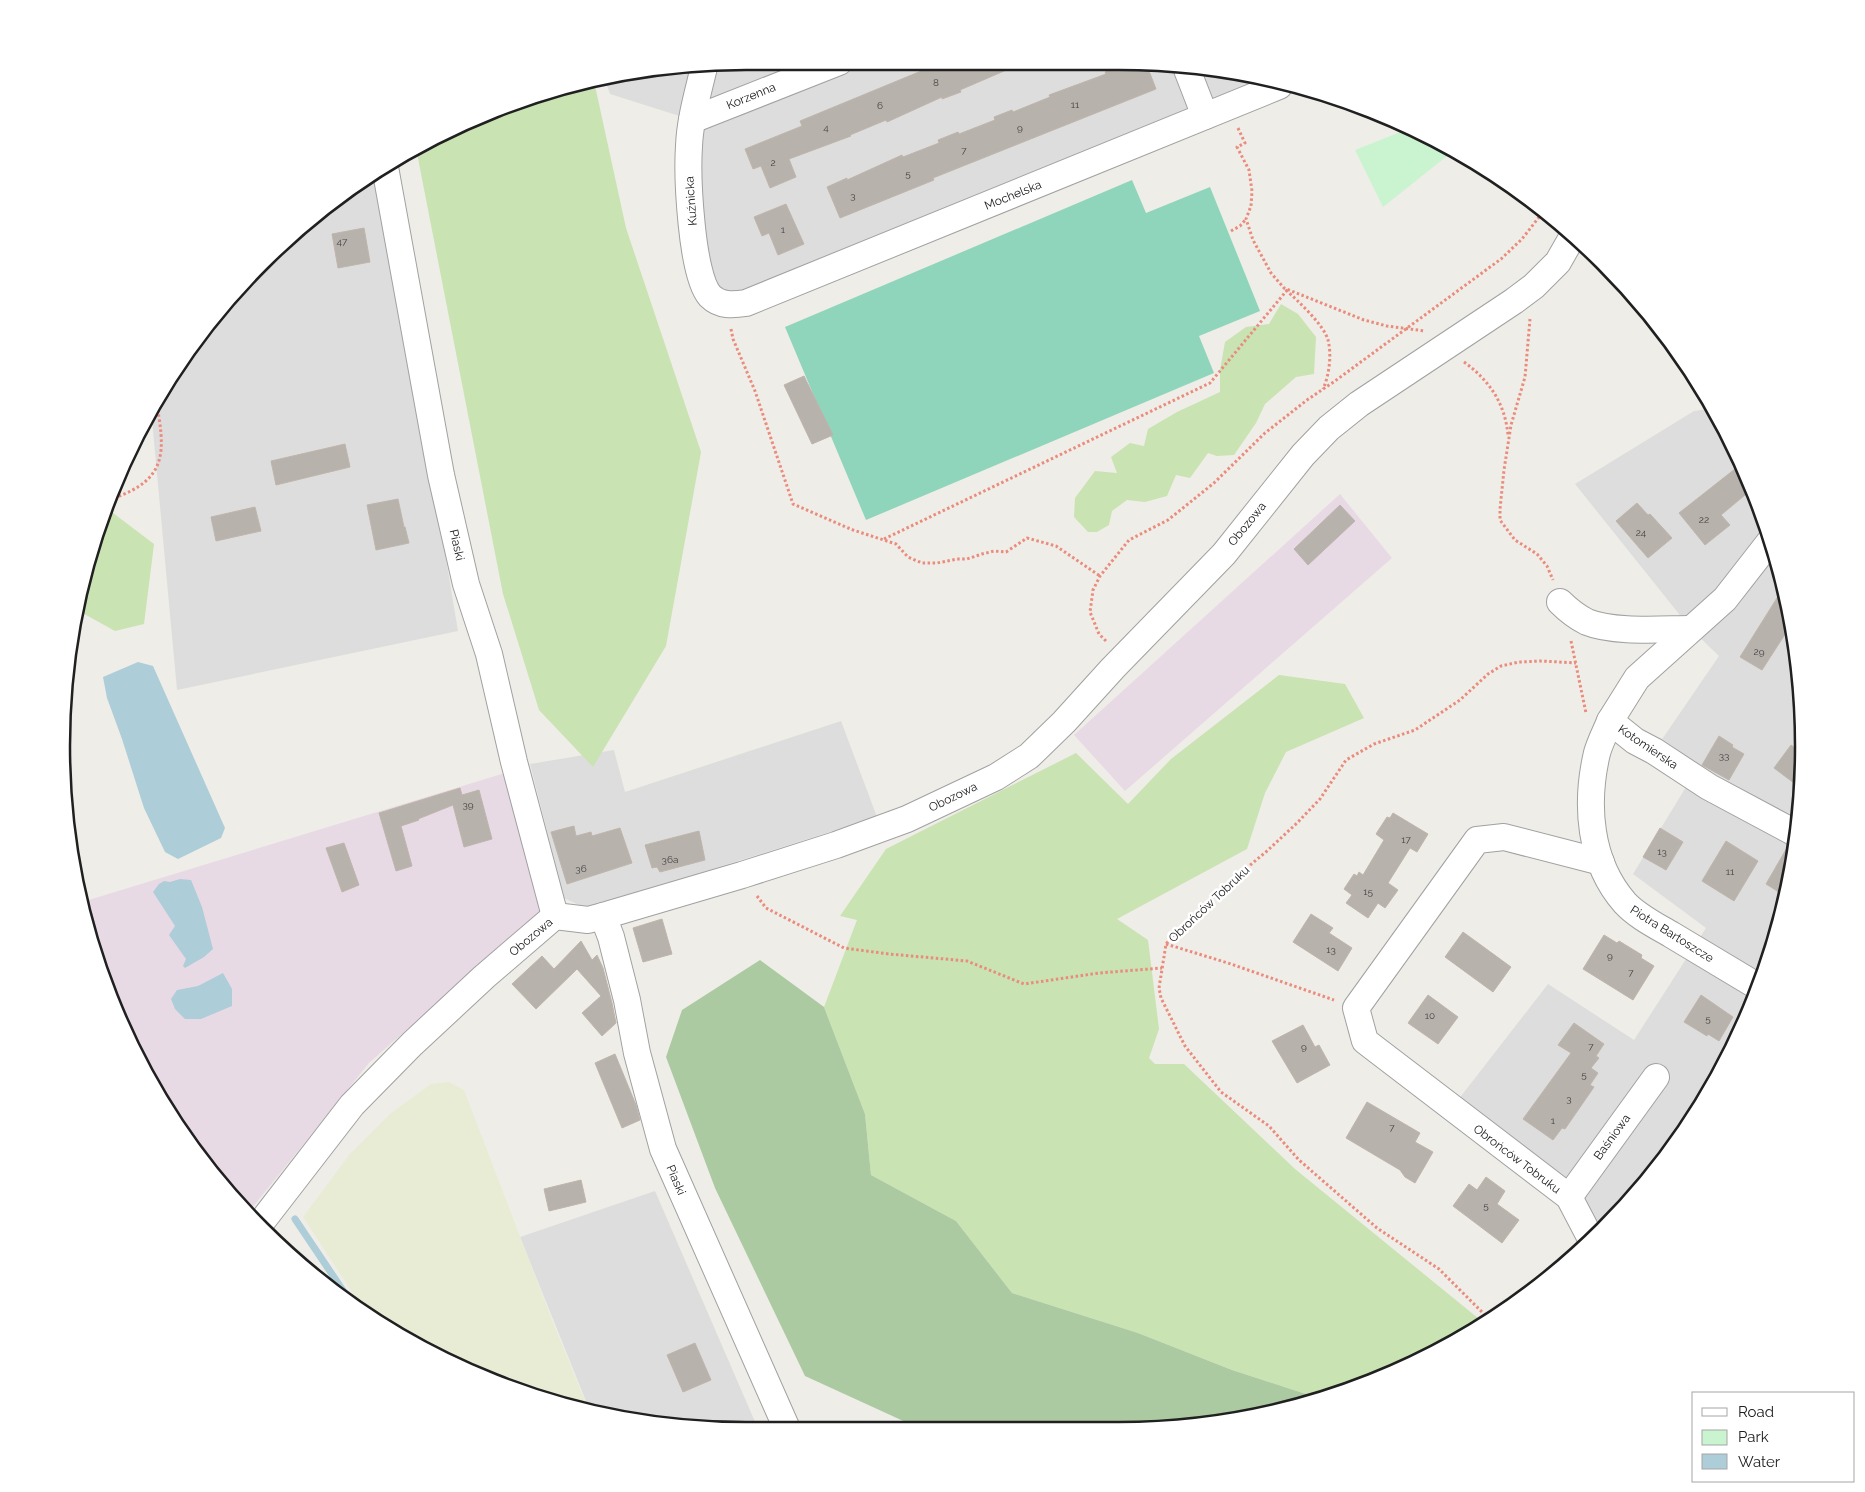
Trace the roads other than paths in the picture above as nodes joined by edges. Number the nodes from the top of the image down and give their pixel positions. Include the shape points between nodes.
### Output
1 (818, 70) edge
2 (703, 71) edge
3 (1189, 74) edge
4 (1273, 88) edge
5 (1205, 116) junction
6 (692, 120) junction
7 (386, 174) edge
8 (1569, 242) edge
9 (739, 304) joint
10 (1765, 548) edge
11 (1560, 602) dead end
12 (1691, 629) junction
13 (1610, 721) junction
14 (1789, 830) edge
15 (1601, 862) junction
16 (555, 916) junction
17 (603, 916) junction
18 (1752, 983) edge
19 (1656, 1077) dead end
20 (1569, 1197) junction
21 (264, 1219) edge
22 (1588, 1233) edge
23 (784, 1422) edge

1 - 6 street, Korzenna
2 - 6 street, Kuźnicka
3 - 5 street
4 - 5 street, Mochelska
5 - 9 street, Mochelska
6 - 9 street, Kuźnicka via 689,145 691,214 704,286 718,302
7 - 16 street, Piaski via 441,475 466,584 489,654
8 - 17 street, Obozowa via 1558,262 1534,286 1359,404 1329,428 1303,455 1224,554 1029,756 996,777 907,820 742,875
10 - 12 street, Kotomierska via 1725,599
11 - 12 street via 1588,622 1607,626
12 - 13 street, Kotomierska via 1637,678
13 - 14 street, Kotomierska via 1635,742 1709,788
13 - 15 street, Piotra Bartoszcze via 1598,752 1590,804
15 - 18 street, Piotra Bartoszcze via 1607,877 1626,904 1643,918
15 - 20 street, Obrońców Tobruku via 1504,837 1477,840 1356,1008 1364,1042
16 - 17 street, Obozowa via 588,920
16 - 21 street, Obozowa via 484,977 352,1105
17 - 23 street, Piaski via 611,937 663,1149
19 - 20 street, Baśniowa
20 - 22 street, Obrońców Tobruku

